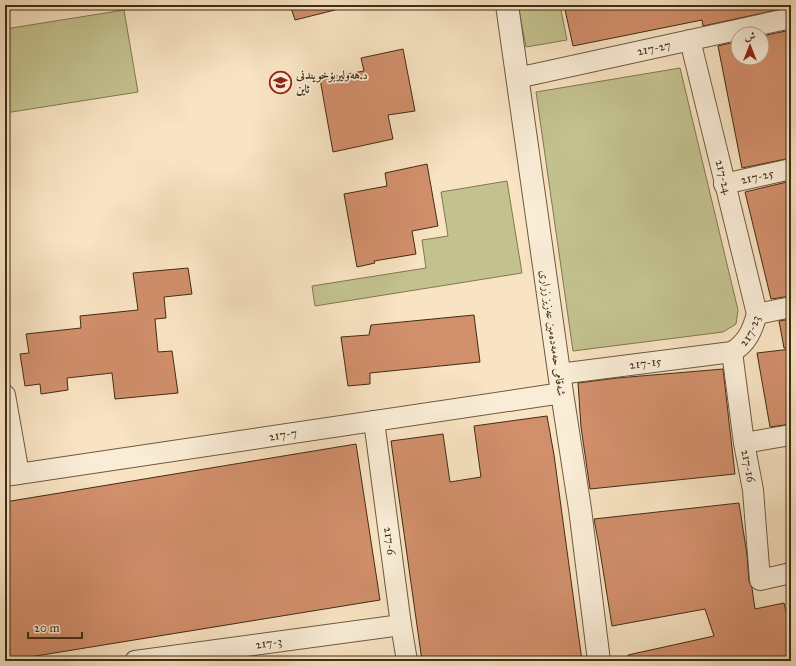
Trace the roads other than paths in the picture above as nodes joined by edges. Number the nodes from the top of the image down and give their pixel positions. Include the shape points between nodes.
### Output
1 (507, 5) edge
2 (791, 18) edge
3 (690, 40) junction
4 (517, 78) junction
5 (791, 170) edge
6 (724, 184) junction
7 (791, 307) edge
8 (757, 314) junction
9 (732, 352) junction
10 (561, 383) junction
11 (5, 395) edge
12 (374, 421) junction
13 (791, 435) edge
14 (744, 443) junction
15 (12, 475) edge
16 (791, 573) edge
17 (401, 625) junction
18 (135, 661) edge
19 (407, 661) edge
20 (600, 661) edge

1 - 4 street, شەقامی حەمەدەمین عەزیز زراری
2 - 3 street, 217-27
3 - 4 street, 217-27
3 - 6 street, 217-24
4 - 10 street, شەقامی حەمەدەمین عەزیز زراری
5 - 6 street, 217-25
6 - 8 street, 217-24
7 - 8 street, 217-23
8 - 9 street, 217-23 via 748,337 742,346
9 - 10 street, 217-15
9 - 14 street, 217-16
10 - 12 street, 217-7
10 - 20 street, شەقامی حەمەدەمین عەزیز زراری
11 - 15 street
12 - 15 street, 217-7
12 - 17 street, 217-6
13 - 14 street
14 - 16 street, 217-16 via 753,490 760,580
17 - 18 street, 217-3
17 - 19 street, 217-6

